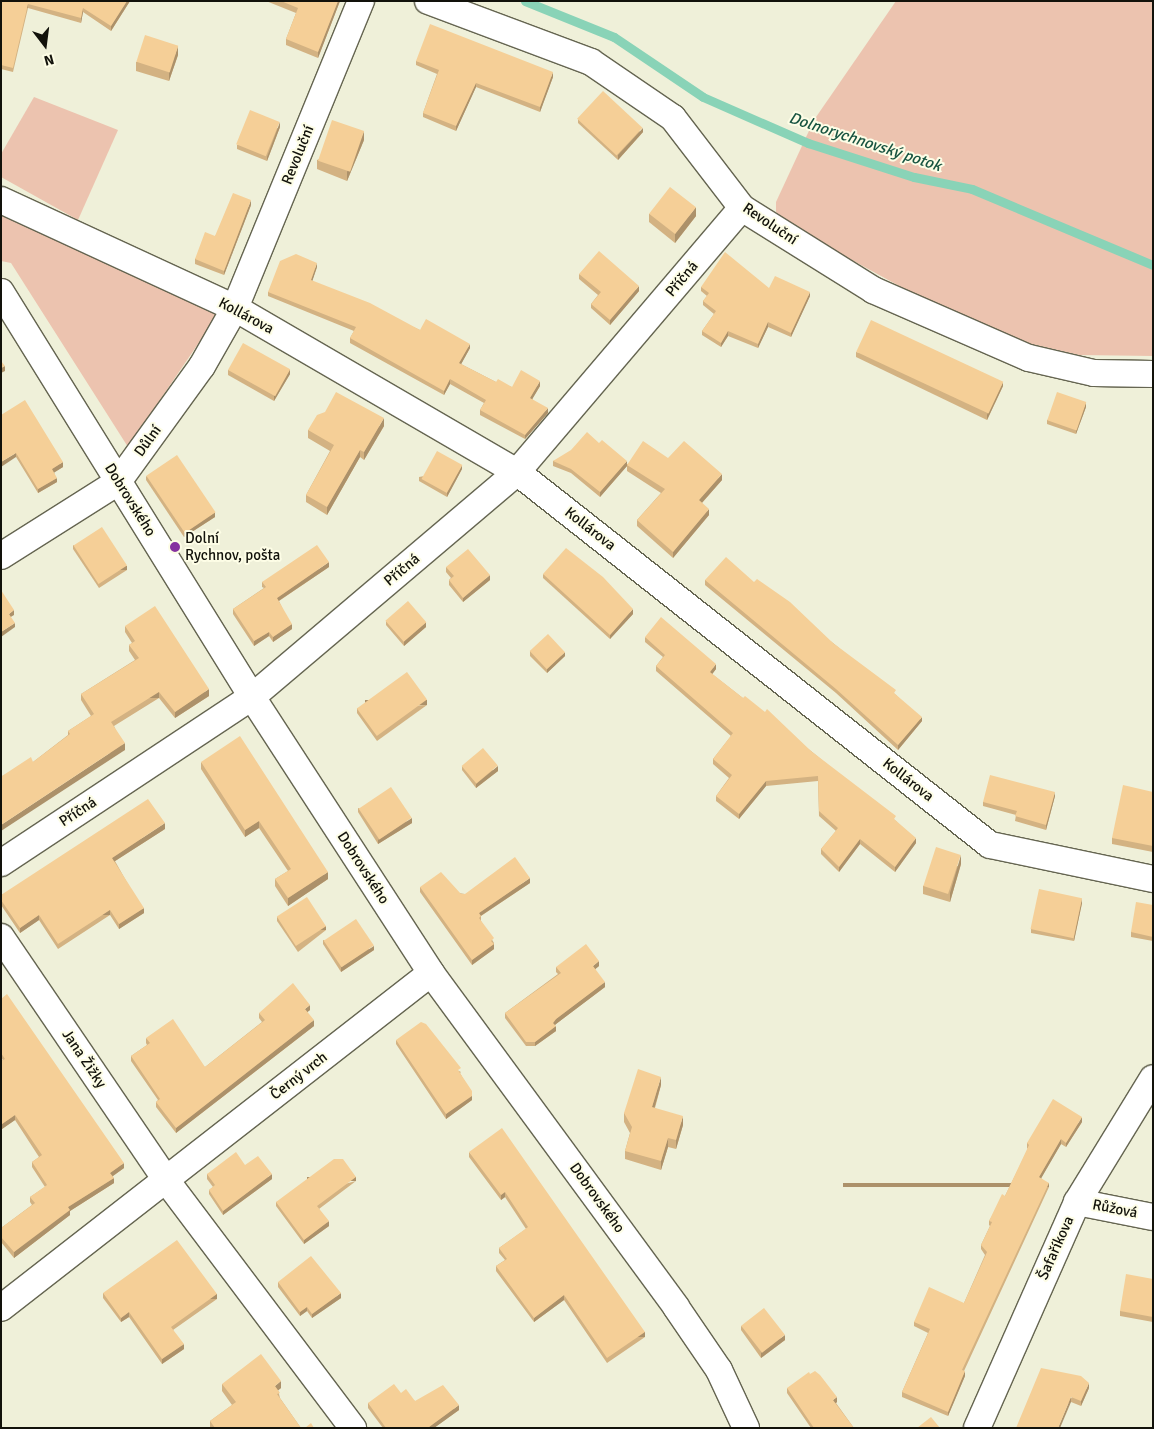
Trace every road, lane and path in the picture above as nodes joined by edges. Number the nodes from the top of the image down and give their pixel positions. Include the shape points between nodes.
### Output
1 (360, 1) edge
2 (428, 1) edge
3 (1, 200) edge
4 (742, 208) junction
5 (1, 292) edge
6 (235, 308) junction
7 (1153, 374) edge
8 (517, 472) junction
9 (118, 482) junction
10 (1, 556) edge
11 (252, 697) junction
12 (1, 862) edge
13 (1153, 879) edge
14 (1, 937) edge
15 (431, 972) junction
16 (1153, 1078) edge
17 (166, 1180) junction
18 (1077, 1202) junction
19 (1153, 1217) edge
20 (1, 1308) edge
21 (353, 1428) edge
22 (746, 1428) edge
23 (977, 1428) edge

1 - 6 street, Revoluční
2 - 4 street, Revoluční via 591,62 673,118
3 - 6 street, Kollárova
4 - 7 street, Revoluční via 873,290 1029,358 1094,373
4 - 8 street, Příčná
5 - 9 street, Dobrovského
6 - 8 street, Kollárova
6 - 9 street, Důlní via 202,366
8 - 11 street, Příčná
8 - 13 street, Kollárova via 990,845
9 - 10 street, Důlní
9 - 11 street, Dobrovského
11 - 12 street, Příčná
11 - 15 street, Dobrovského
14 - 17 street, Jana Žižky
15 - 17 street, Černý vrch
15 - 22 street, Dobrovského via 676,1306 720,1370
16 - 18 street, Šafaříkova
17 - 20 street, Černý vrch
17 - 21 street
18 - 19 street, Růžová
18 - 23 street, Šafaříkova

